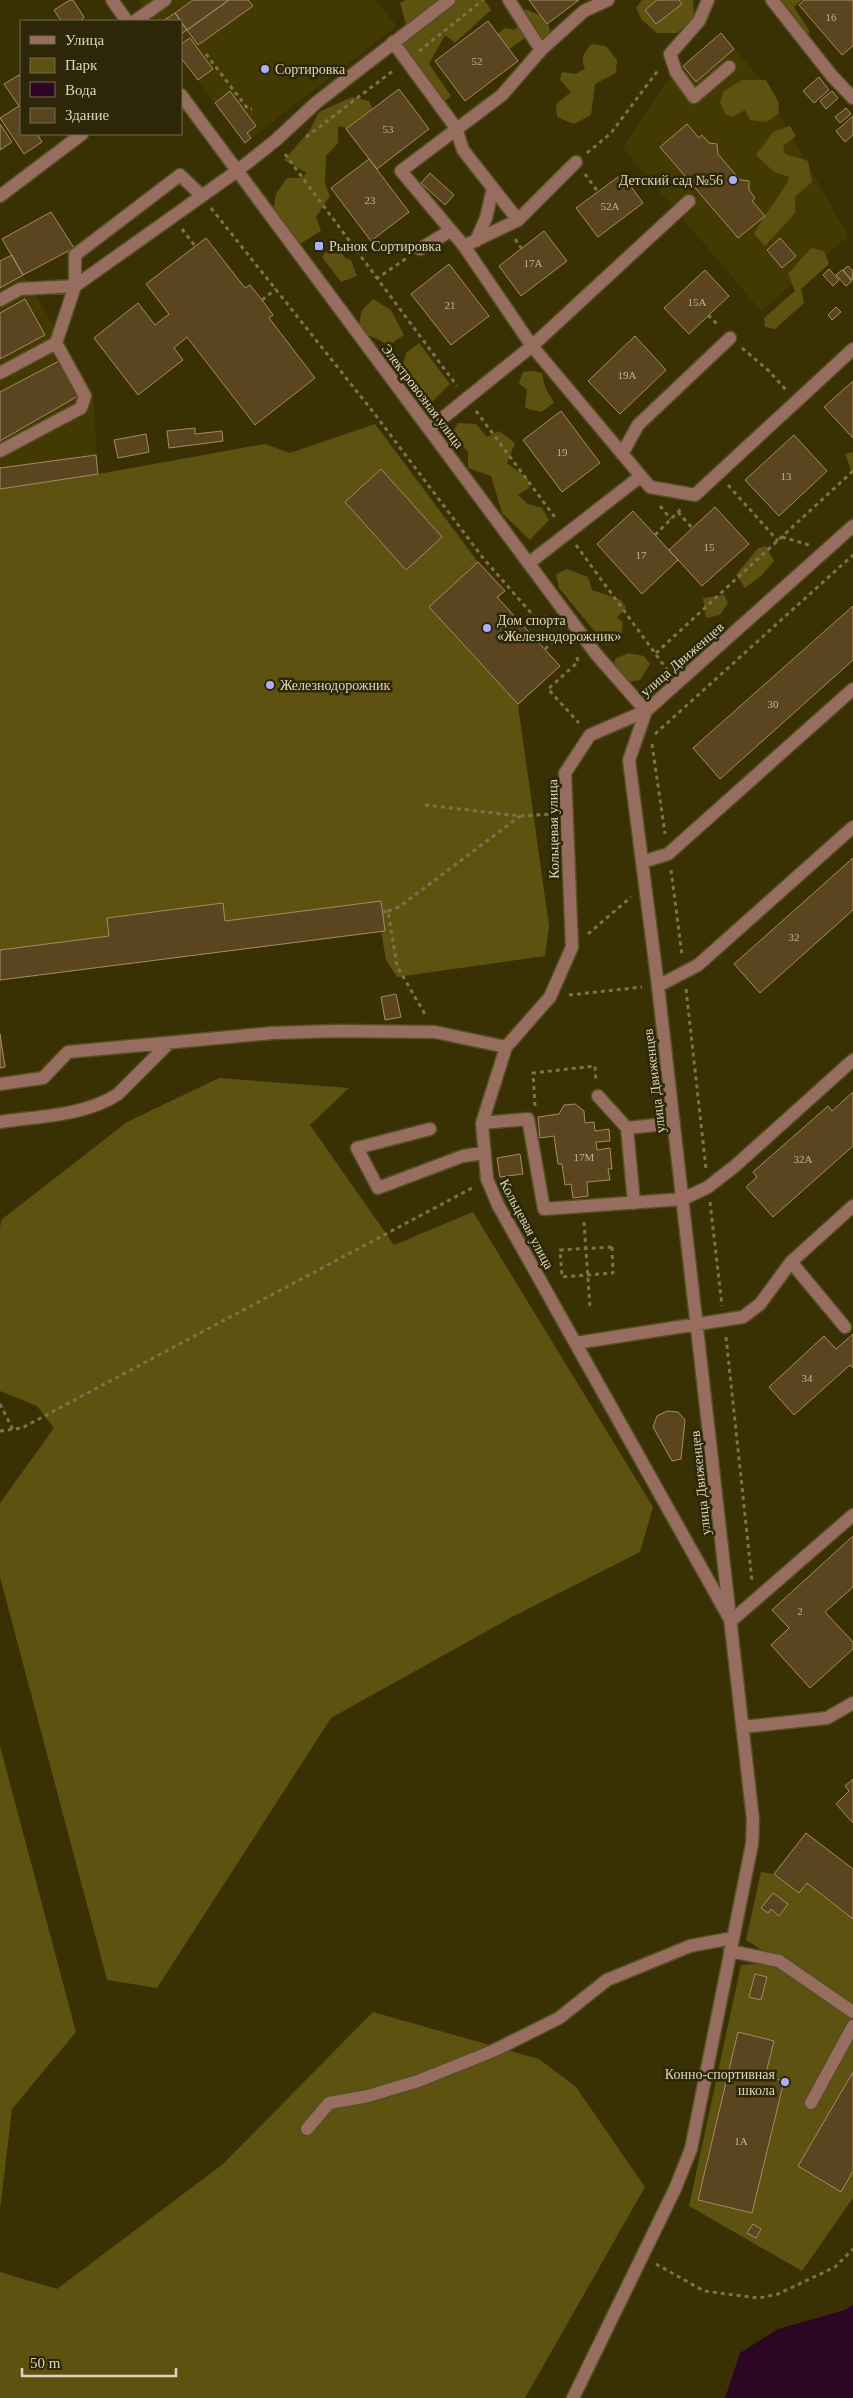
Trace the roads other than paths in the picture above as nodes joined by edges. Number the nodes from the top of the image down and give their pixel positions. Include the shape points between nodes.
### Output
1 (112, 0) edge
2 (166, 0) edge
3 (449, 0) edge
4 (509, 0) edge
5 (608, 0) edge
6 (708, 0) edge
7 (772, 0) edge
8 (126, 20) edge
9 (136, 20) edge
10 (393, 42) junction
11 (541, 50) junction
12 (729, 67) dead end
13 (182, 97) edge
14 (853, 98) edge
15 (456, 128) junction
16 (81, 135) edge
17 (576, 162) road end
18 (237, 171) junction
19 (493, 188) junction
20 (0, 196) edge
21 (202, 196) junction
22 (689, 201) dead end
23 (518, 220) junction
24 (450, 231) junction
25 (470, 244) junction
26 (420, 249) road end
27 (75, 286) junction
28 (0, 300) edge
29 (730, 338) road end
30 (56, 343) junction
31 (532, 346) junction
32 (853, 349) edge
33 (0, 373) edge
34 (429, 429) junction
35 (0, 450) edge
36 (622, 454) junction
37 (641, 476) junction
38 (853, 526) edge
39 (529, 562) junction
40 (853, 689) edge
41 (646, 710) junction
42 (853, 826) edge
43 (642, 862) junction
44 (658, 986) junction
45 (169, 1043) junction
46 (506, 1047) junction
47 (853, 1060) edge
48 (0, 1084) edge
49 (598, 1096) road end
50 (0, 1122) edge
51 (482, 1123) junction
52 (674, 1123) junction
53 (627, 1128) junction
54 (430, 1129) dead end
55 (483, 1153) junction
56 (683, 1199) junction
57 (634, 1202) junction
58 (853, 1206) edge
59 (791, 1262) junction
60 (697, 1324) junction
61 (845, 1327) dead end
62 (576, 1344) junction
63 (853, 1515) edge
64 (731, 1621) junction
65 (853, 1704) edge
66 (744, 1727) junction
67 (732, 1938) junction
68 (730, 1951) junction
69 (853, 2012) edge
70 (853, 2026) edge
71 (812, 2103) dead end
72 (307, 2129) dead end
73 (573, 2398) edge

1 - 8 street
2 - 9 street
3 - 10 street
4 - 11 street
5 - 11 street via 584,11
6 - 12 street via 699,21 670,54 676,72 694,97
7 - 14 street
10 - 15 street
10 - 18 street
11 - 15 street via 502,95
13 - 18 street, Электровозная улица
15 - 19 street via 463,150
15 - 24 street via 401,171
16 - 20 street
17 - 23 street
18 - 21 street
18 - 34 street, Электровозная улица
19 - 23 street
19 - 25 street via 486,218
21 - 27 street
21 - 27 street via 180,175 75,255
22 - 31 street
23 - 25 street
24 - 25 street
24 - 26 street
25 - 31 street
27 - 28 street via 20,290
27 - 30 street
29 - 36 street via 638,425
30 - 33 street
30 - 35 street via 85,396 81,408
31 - 34 street
31 - 36 street
32 - 37 street via 696,495 650,486
34 - 39 street, Электровозная улица
36 - 37 street
37 - 39 street
38 - 41 street, улица Движенцев
39 - 41 street, Электровозная улица via 596,654
40 - 43 street via 668,854
41 - 43 street, улица Движенцев via 629,760
41 - 46 street, Кольцевая улица via 590,735 565,773 572,947 550,996
42 - 44 street via 698,965
43 - 44 street, улица Движенцев
44 - 52 street, улица Движенцев
45 - 46 street via 272,1033 435,1032
45 - 48 street via 68,1052 42,1078
45 - 50 street via 108,1101 88,1109
46 - 51 street, Кольцевая улица
47 - 56 street via 735,1166 708,1187
49 - 53 street
51 - 55 street, Кольцевая улица
51 - 57 street via 528,1120 544,1209
52 - 53 street
52 - 56 street, улица Движенцев
53 - 57 street
54 - 55 street via 357,1148 378,1188 463,1156
55 - 62 street, Кольцевая улица via 487,1180 498,1205
56 - 57 street
56 - 60 street, улица Движенцев
58 - 59 street
59 - 60 street via 760,1304 743,1317
59 - 61 street
60 - 62 street
60 - 64 street, улица Движенцев
62 - 64 street, Кольцевая улица
63 - 64 street
64 - 66 street, улица Движенцев
65 - 66 street via 827,1718
66 - 67 street, улица Движенцев via 753,1820 752,1844
67 - 68 street, улица Движенцев
67 - 72 street via 690,1946 607,1980 559,2018 493,2051 418,2081 368,2096 329,2103
68 - 69 street via 779,1961
68 - 73 street, улица Движенцев via 690,2148 675,2189
70 - 71 street

